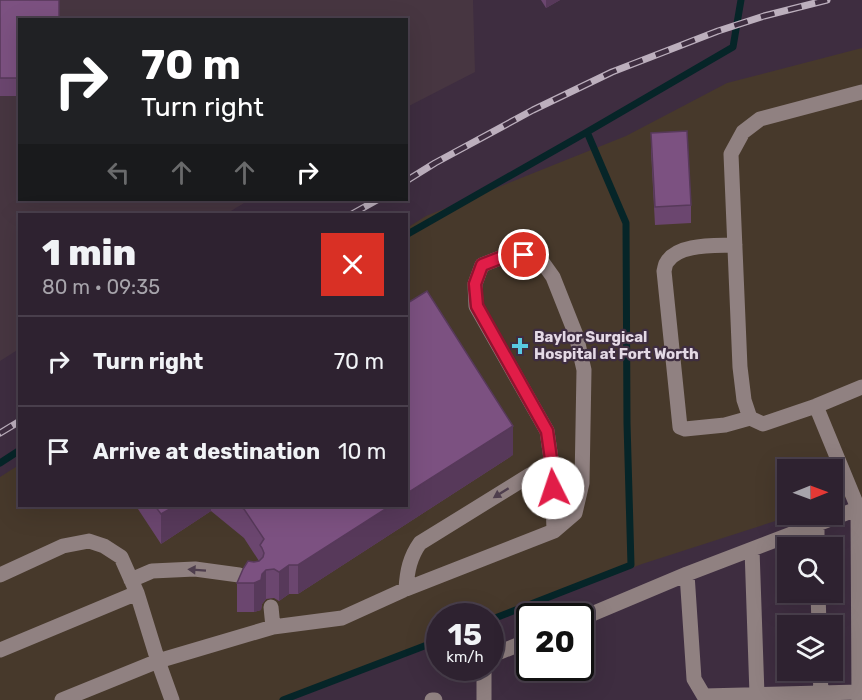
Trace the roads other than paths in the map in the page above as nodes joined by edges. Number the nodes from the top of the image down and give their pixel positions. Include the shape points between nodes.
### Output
1 (862, 92) edge
2 (735, 245) junction
3 (862, 387) edge
4 (816, 406) junction
5 (750, 418) junction
6 (552, 466) junction
7 (860, 507) edge
8 (843, 514) edge
9 (814, 525) edge
10 (554, 531) junction
11 (752, 549) junction
12 (687, 574) junction
13 (0, 575) edge
14 (254, 582) edge
15 (134, 587) junction
16 (406, 589) junction
17 (271, 607) dead end
18 (594, 613) edge
19 (273, 627) junction
20 (860, 641) edge
21 (0, 650) edge
22 (158, 661) junction
23 (484, 681) edge
24 (820, 681) edge
25 (821, 693) junction
26 (757, 695) junction
27 (859, 696) edge
28 (62, 700) edge
29 (172, 700) edge
30 (484, 700) edge

1 - 2 street via 760,119 743,132 731,154
2 - 5 street via 740,367
2 - 5 street via 678,252 667,261 664,271 680,427 725,425
3 - 4 street
4 - 5 street via 763,424
4 - 7 street
6 - 10 street
6 - 10 street via 547,431 477,306 475,284 482,265 505,256 524,255 543,263 553,277 576,335 584,370 582,483 575,513
6 -> 16 street via 530,475 420,543 412,554
7 - 8 street
7 - 20 street
9 - 11 street
10 - 16 street
11 - 12 street
11 - 26 street
12 - 18 street
12 - 26 street via 694,679 704,696
13 - 15 street via 63,546 89,541 121,557
14 -> 15 street via 239,575 195,569 152,571
15 - 21 street
15 - 22 street
16 - 19 street via 342,618
17 - 19 street
19 - 22 street
20 - 27 street
22 - 28 street
22 - 29 street
23 - 30 street
24 - 25 street
25 - 26 street
25 - 27 street

